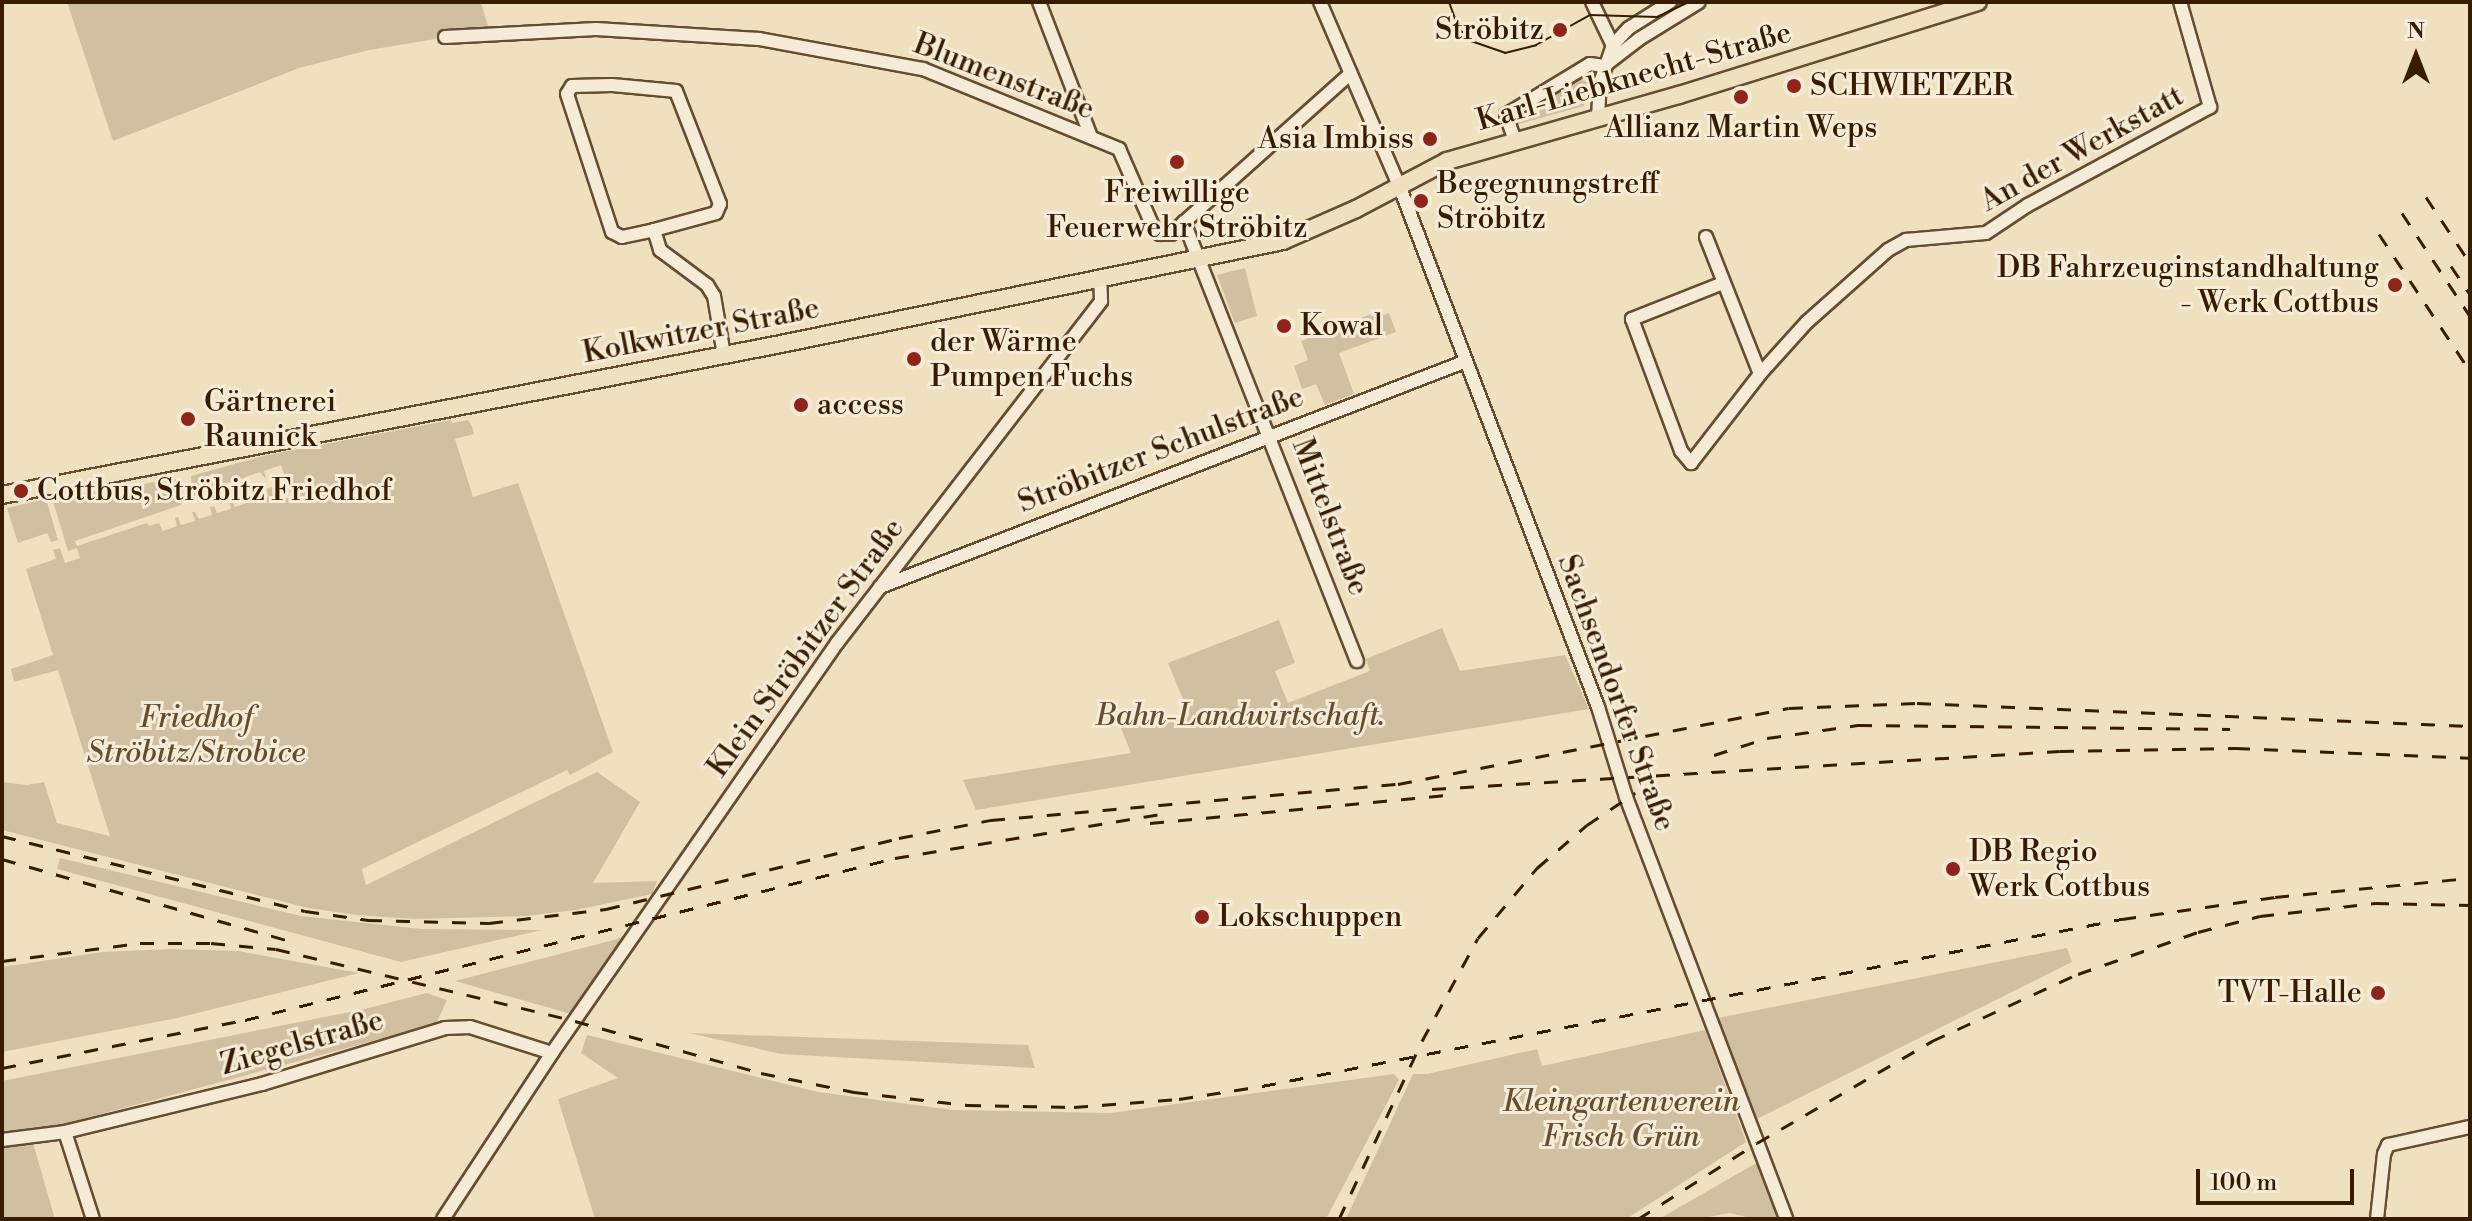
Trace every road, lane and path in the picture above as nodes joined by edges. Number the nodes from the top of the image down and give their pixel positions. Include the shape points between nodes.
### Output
1 (1039, 2) edge
2 (1320, 2) edge
3 (1592, 2) edge
4 (1670, 2) edge
5 (1699, 2) edge
6 (1978, 2) edge
7 (2180, 2) edge
8 (445, 37) dead end
9 (1615, 50) junction
10 (1604, 66) junction
11 (1351, 73) junction
12 (1598, 118) junction
13 (1091, 137) junction
14 (1515, 141) junction
15 (1399, 185) junction
16 (1184, 222) junction
17 (654, 230) junction
18 (1706, 237) dead end
19 (1200, 257) junction
20 (1100, 278) junction
21 (1723, 283) junction
22 (724, 355) junction
23 (1464, 362) junction
24 (1760, 374) junction
25 (1271, 435) junction
26 (2, 495) edge
27 (877, 588) junction
28 (1357, 661) dead end
29 (552, 1053) junction
30 (2470, 1127) edge
31 (65, 1132) junction
32 (2, 1140) edge
33 (93, 1219) edge
34 (443, 1219) edge
35 (1786, 1219) edge
36 (2377, 1219) edge

1 - 13 street
2 - 11 street, Sachsendorfer Straße
3 - 9 street
4 - 9 street via 1629,28
5 - 9 street
6 - 12 main road, Karl-Liebknecht-Straße
7 - 24 street, An der Werkstatt via 2210,107 1986,233 1906,240 1888,250 1807,322
8 - 13 street, Blumenstraße via 596,29 759,39 923,69
9 - 10 street
10 - 12 street
10 - 14 street via 1590,64 1506,115
11 - 15 street, Sachsendorfer Straße
11 - 16 street
12 - 14 main road, Karl-Liebknecht-Straße
13 - 16 street, Blumenstraße via 1119,149 1154,229 1171,234
14 - 15 main road, Karl-Liebknecht-Straße via 1447,161
15 - 19 main road, Kolkwitzer Straße via 1294,236
15 - 23 street, Sachsendorfer Straße
16 - 19 street, Mittelstraße
17 - 17 street via 622,237 612,232 567,94 572,86 676,91 720,204 716,213
17 - 22 street via 660,250 714,296
18 - 21 street
19 - 20 main road, Kolkwitzer Straße
19 - 25 street, Mittelstraße
20 - 22 main road, Kolkwitzer Straße
20 - 27 street, Klein Ströbitzer Straße via 1101,301
21 - 24 street
21 - 24 street, An der Werkstatt via 1632,319 1681,451 1691,463
22 - 26 main road, Kolkwitzer Straße
23 - 25 street, Ströbitzer Schulstraße
23 - 35 street, Sachsendorfer Straße via 1598,707 1626,797
25 - 27 street, Ströbitzer Schulstraße
25 - 28 street, Mittelstraße
27 - 29 street, Klein Ströbitzer Straße
29 - 31 street, Ziegelstraße via 470,1027 445,1028 262,1084
29 - 34 street, Klein Ströbitzer Straße
30 - 36 street via 2388,1145
31 - 32 street, Ziegelstraße
31 - 33 street

